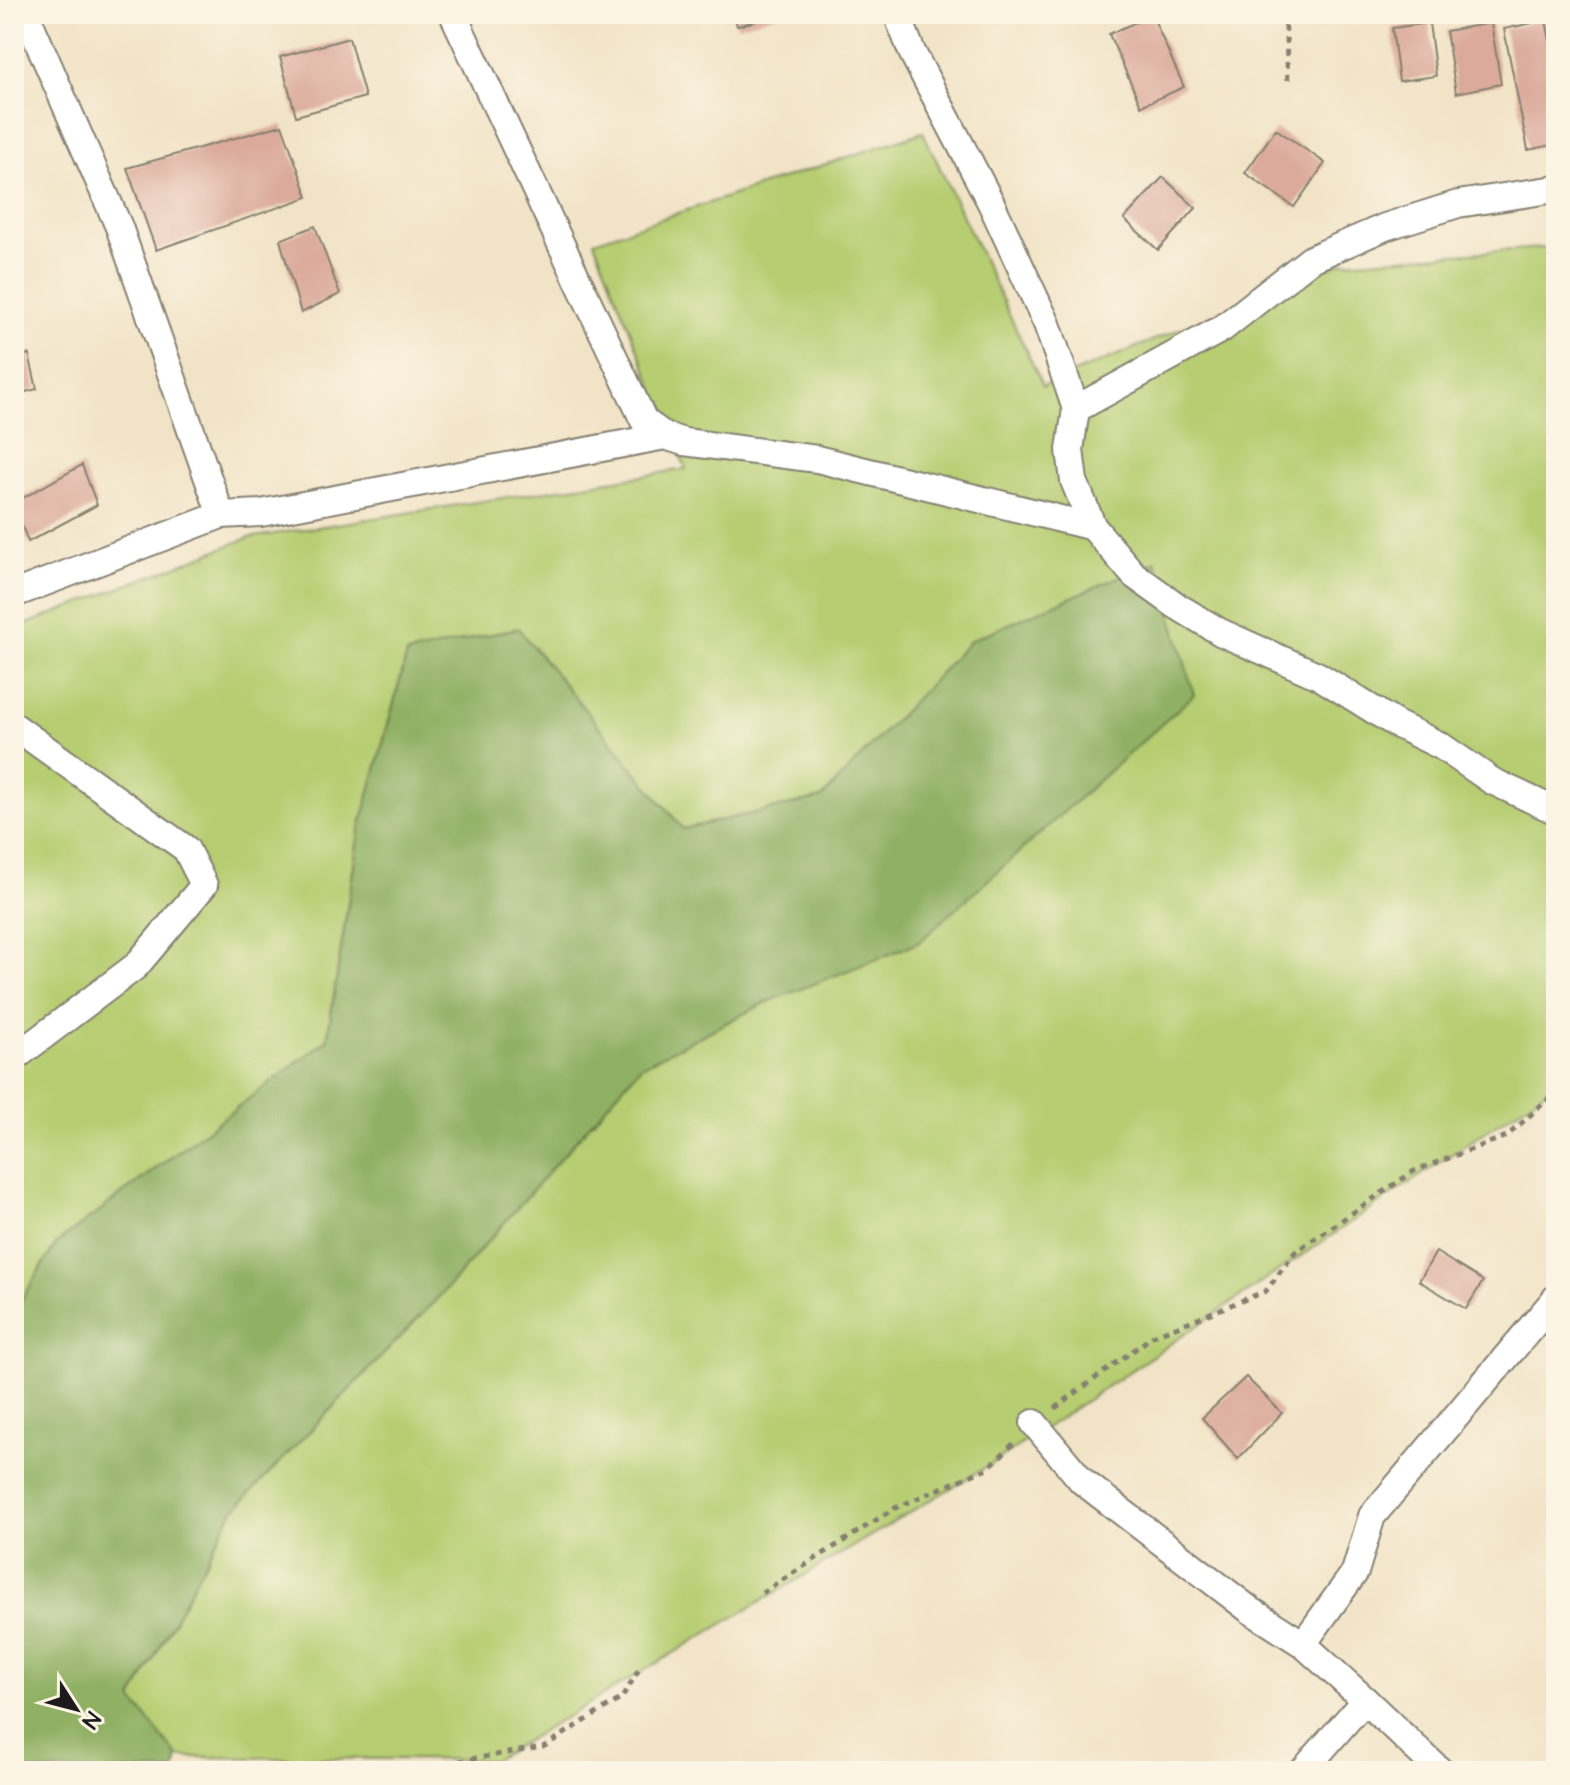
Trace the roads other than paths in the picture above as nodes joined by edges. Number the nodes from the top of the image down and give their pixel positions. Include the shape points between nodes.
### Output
1 (26, 14) edge
2 (453, 14) edge
3 (897, 14) edge
4 (1556, 189) edge
5 (1076, 409) junction
6 (665, 436) junction
7 (221, 515) junction
8 (1093, 527) junction
9 (14, 594) edge
10 (14, 726) edge
11 (1556, 811) edge
12 (14, 1058) edge
13 (1556, 1298) edge
14 (1034, 1423) road end
15 (1303, 1644) junction
16 (1365, 1700) junction
17 (1303, 1771) edge
18 (1440, 1771) edge

1 - 7 street via 119,227
2 - 6 street via 644,421
3 - 5 street via 1047,324
4 - 5 street via 1458,204 1385,227 1311,259 1223,328
5 - 8 street via 1070,450 1074,481
6 - 7 street via 261,513
6 - 8 street via 817,459
7 - 9 street
8 - 11 street via 1134,575 1177,606 1220,632 1319,676 1492,781
10 - 12 street via 186,849 204,885 136,966
13 - 15 street via 1372,1516 1355,1572
14 - 15 street via 1082,1481 1250,1610
15 - 16 street
16 - 17 street
16 - 18 street

